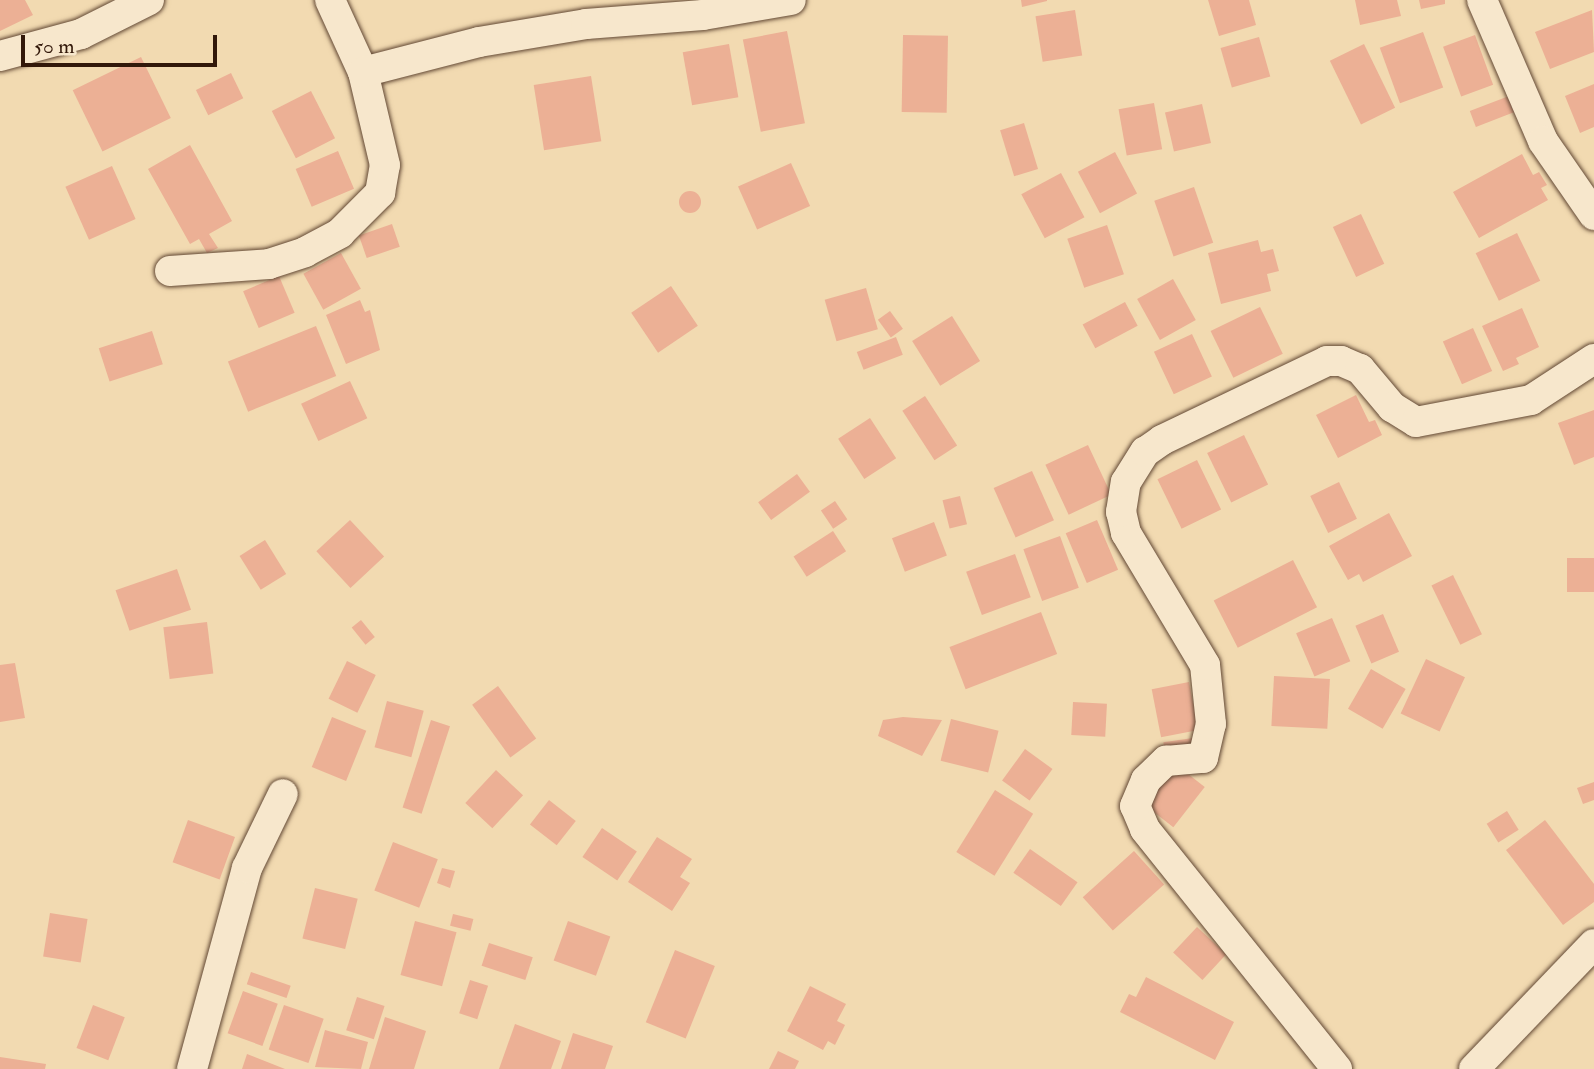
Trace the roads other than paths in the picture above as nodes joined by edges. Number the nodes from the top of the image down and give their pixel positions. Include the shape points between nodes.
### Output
1 (149, 0) edge
2 (330, 0) edge
3 (791, 0) edge
4 (1482, 0) edge
5 (583, 12) edge
6 (0, 56) edge
7 (363, 72) junction
8 (1594, 215) edge
9 (170, 271) dead end
10 (1594, 359) edge
11 (283, 794) dead end
12 (1594, 944) edge
13 (192, 1069) edge
14 (1337, 1069) edge
15 (1474, 1069) edge

1 - 6 street via 82,34
2 - 7 street
3 - 5 street via 703,15
4 - 8 street via 1544,141
5 - 7 street
7 - 9 street via 385,165 380,193 340,233 305,252 269,264
10 - 14 street via 1531,400 1416,422 1392,407 1360,369 1341,360 1327,360 1162,440 1145,452 1126,482 1121,512 1126,533 1205,665 1211,724 1203,758 1166,761 1146,780 1135,806 1145,829
11 - 13 street via 247,868
12 - 15 street

